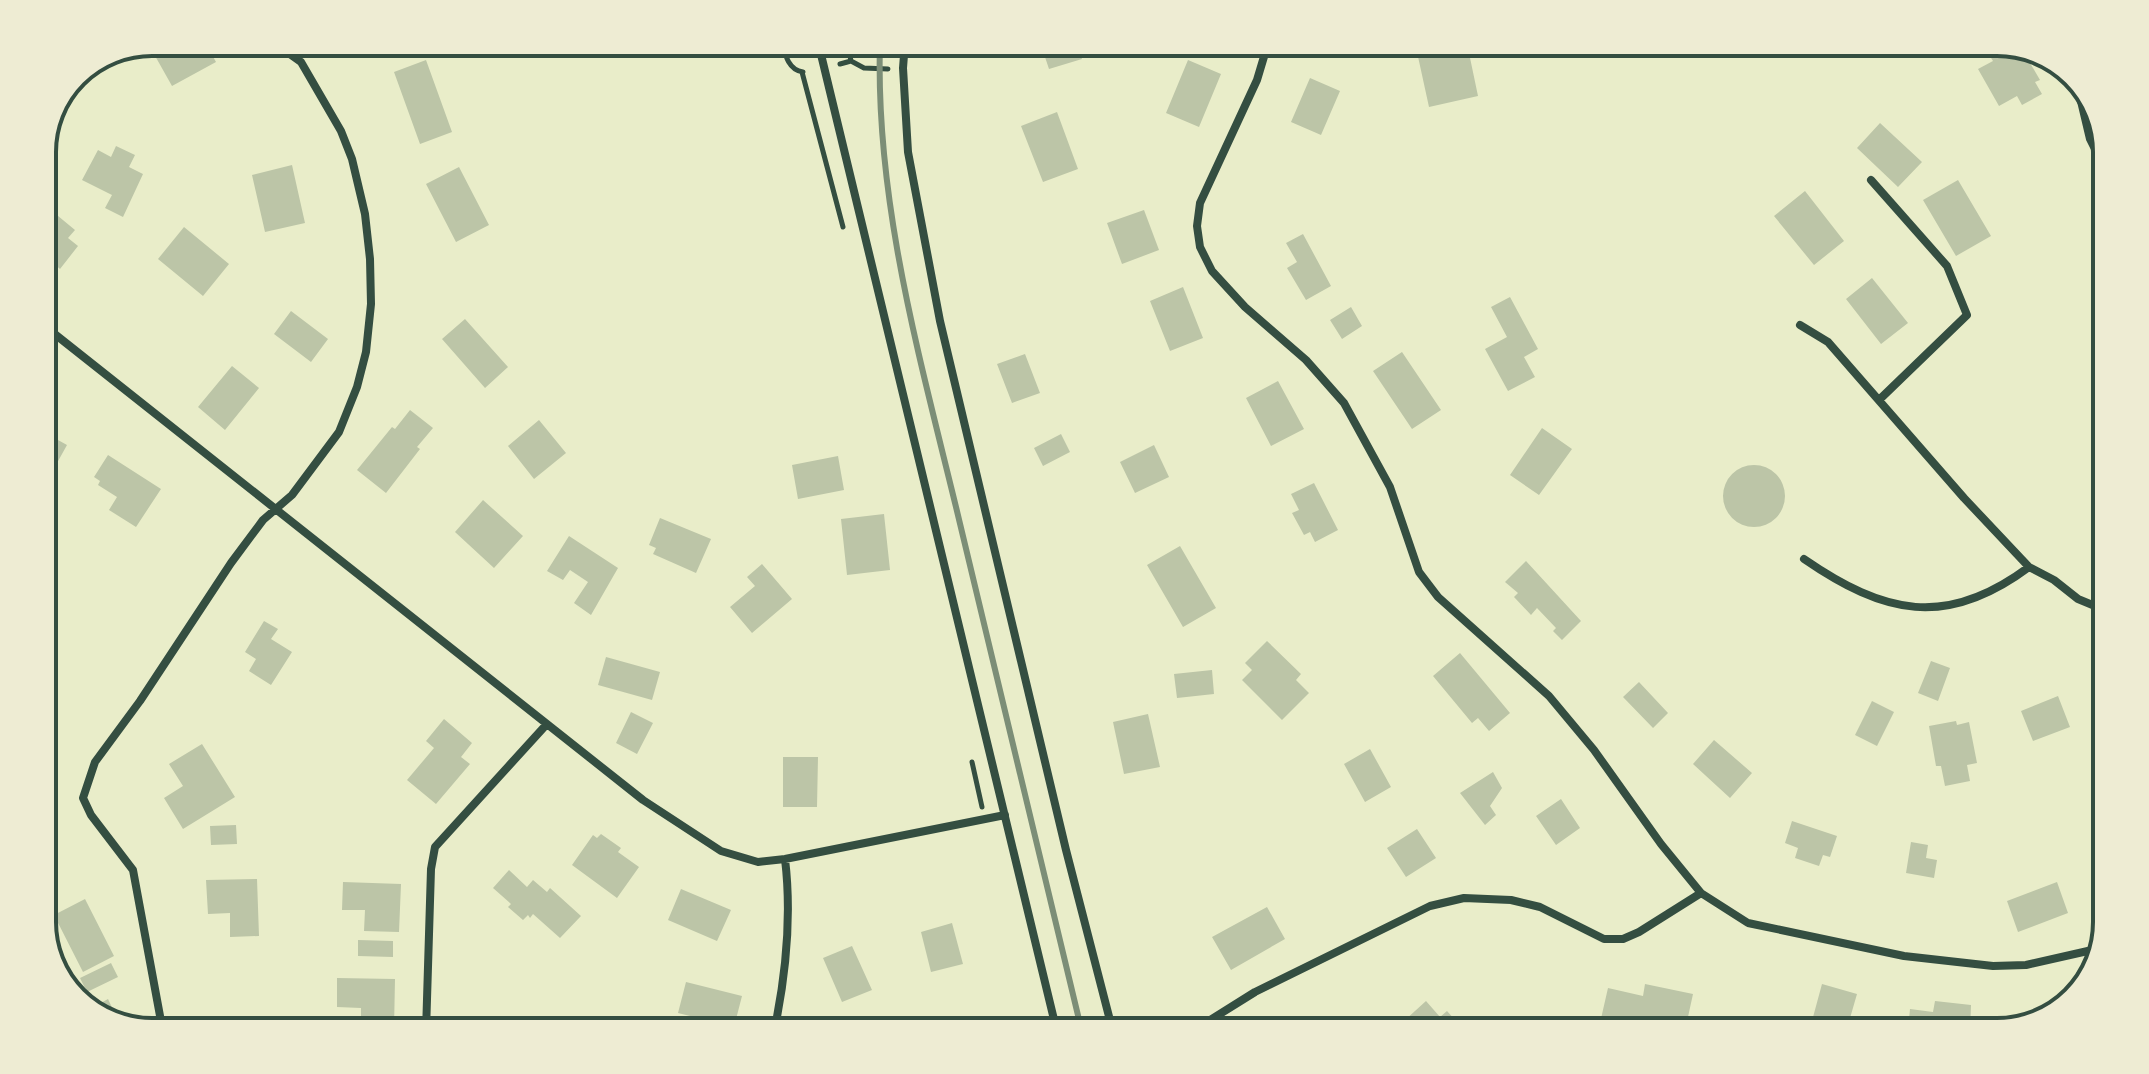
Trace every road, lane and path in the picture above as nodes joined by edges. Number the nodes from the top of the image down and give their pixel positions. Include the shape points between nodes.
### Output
1 (293, 56) edge
2 (786, 56) edge
3 (821, 56) edge
4 (904, 56) edge
5 (1264, 56) edge
6 (851, 61) dead end
7 (823, 68) junction
8 (903, 68) junction
9 (2083, 111) edge
10 (2093, 145) edge
11 (1871, 180) dead end
12 (1800, 325) dead end
13 (56, 335) edge
14 (1879, 400) junction
15 (275, 508) junction
16 (1804, 559) dead end
17 (2029, 567) junction
18 (2093, 605) edge
19 (546, 725) junction
20 (1005, 815) junction
21 (785, 859) junction
22 (1701, 893) junction
23 (2088, 951) edge
24 (160, 1018) edge
25 (426, 1018) edge
26 (777, 1018) edge
27 (1054, 1018) edge
28 (1109, 1018) edge
29 (1213, 1018) edge

1 - 15 street via 341,131 352,159 370,259 370,332 339,432 292,495
2 - 7 path via 796,71
3 - 7 street
4 - 8 street
5 - 22 street via 1200,203 1200,247 1212,271 1344,403 1390,487 1419,572 1438,597 1549,696
6 - 8 path via 864,68
7 - 20 street
8 - 28 street via 908,152 940,321
9 - 10 street
11 - 14 street via 1947,266 1967,315
12 - 14 street via 1828,342
13 - 15 street
14 - 17 street
15 - 19 street
15 - 24 street via 231,563 95,762 83,798 133,870
16 - 17 street via 1839,584 1908,607 1941,608 1972,599
17 - 18 street
19 - 21 street via 705,842 758,862
19 - 25 street via 435,847
20 - 21 street
20 - 27 street
21 - 26 street via 786,967
22 - 23 street via 1748,923 1904,956 1993,966 2026,965
22 - 29 street via 1623,939 1604,939 1540,907 1511,900 1464,898 1430,906

